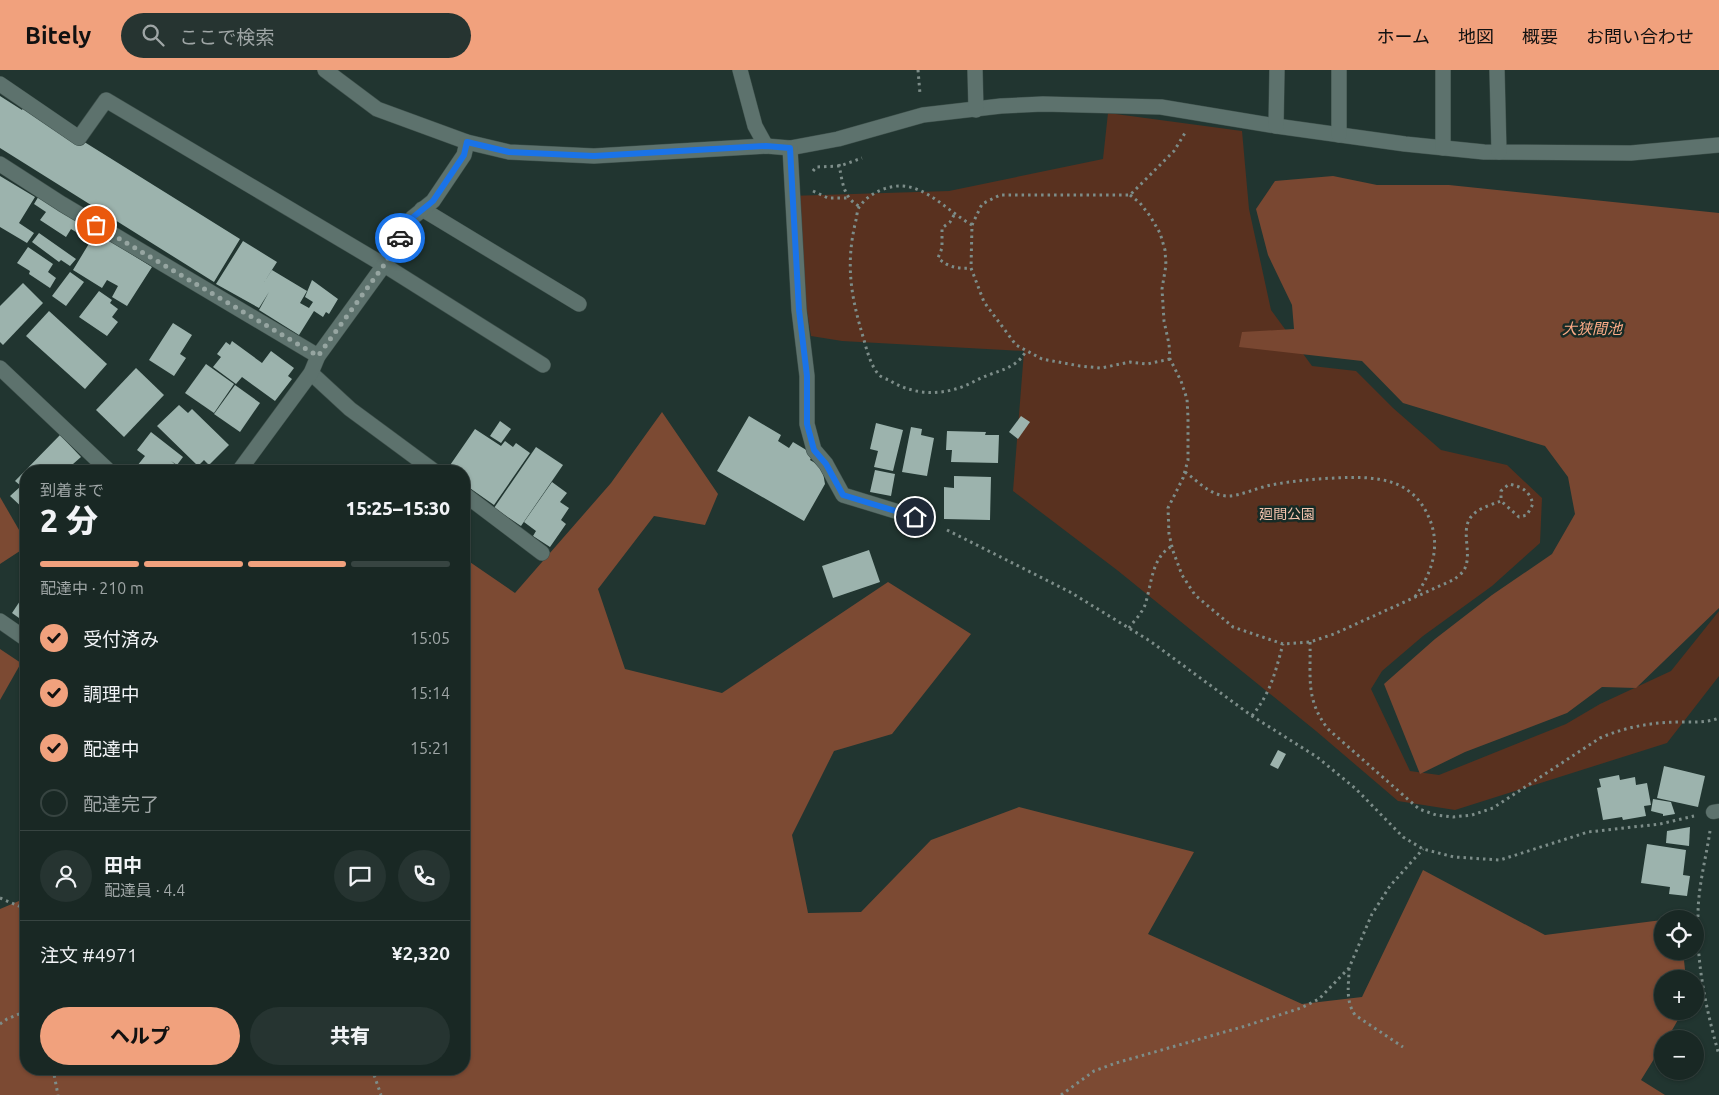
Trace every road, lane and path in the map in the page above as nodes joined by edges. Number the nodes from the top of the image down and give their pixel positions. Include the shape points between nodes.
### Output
1 (325, 70) edge
2 (740, 70) edge
3 (975, 70) edge
4 (1278, 70) edge
5 (1340, 70) edge
6 (1443, 70) edge
7 (1498, 70) edge
8 (0, 84) edge
9 (976, 110) junction
10 (1276, 126) junction
11 (1186, 132) dead end
12 (1339, 134) junction
13 (467, 142) junction
14 (1719, 145) edge
15 (766, 146) junction
16 (790, 148) junction
17 (1443, 148) junction
18 (1499, 152) junction
19 (838, 158) dead end
20 (862, 158) dead end
21 (0, 164) edge
22 (840, 166) junction
23 (812, 172) dead end
24 (812, 190) dead end
25 (1130, 195) junction
26 (849, 198) junction
27 (859, 206) junction
28 (422, 209) junction
29 (954, 215) junction
30 (972, 225) junction
31 (384, 265) junction
32 (971, 268) junction
33 (580, 304) dead end
34 (1026, 351) junction
35 (318, 356) junction
36 (1170, 359) junction
37 (543, 365) dead end
38 (0, 368) edge
39 (311, 374) junction
40 (103, 465) edge
41 (243, 465) edge
42 (426, 465) edge
43 (1185, 472) junction
44 (470, 499) edge
45 (1501, 501) junction
46 (928, 521) joint
47 (1172, 546) junction
48 (542, 553) dead end
49 (1414, 598) junction
50 (0, 621) edge
51 (1129, 628) junction
52 (20, 635) edge
53 (1310, 642) junction
54 (1283, 644) junction
55 (1252, 716) junction
56 (1719, 718) edge
57 (1716, 811) edge
58 (1423, 849) junction
59 (0, 898) edge
60 (20, 906) edge
61 (1349, 968) junction
62 (20, 1013) edge
63 (0, 1024) edge
64 (1403, 1047) dead end
65 (1719, 1055) edge
66 (55, 1075) edge
67 (374, 1075) edge
68 (58, 1095) edge
69 (381, 1095) edge
70 (1062, 1095) edge

1 - 13 street via 377,109
2 - 15 street via 755,126
3 - 9 street
4 - 10 street
5 - 12 street
6 - 17 street
7 - 18 street
8 - 31 street via 79,138 106,100
9 - 10 street via 1043,104 1161,107
9 - 16 street via 923,115 838,139
10 - 12 street
11 - 25 path via 1174,151
12 - 17 street
13 - 15 street via 509,152 594,156
13 - 28 street via 464,155 433,201
14 - 18 street via 1631,153
15 - 16 street
16 - 46 street via 799,310 807,376 807,424 814,450 826,464 843,495
17 - 18 street
19 - 22 path
20 - 22 path
21 - 35 street
22 - 23 path via 816,167
22 - 26 path via 843,187
24 - 26 path via 828,198
25 - 30 path via 1000,195 982,204
25 - 36 path via 1150,216 1166,250 1162,289
26 - 27 path
27 - 29 path via 884,188 904,186 934,198
27 - 34 path via 852,237 851,294 868,354 879,375 915,391 946,392 1015,365
28 - 31 street via 412,218
28 - 33 street
29 - 30 path
29 - 32 path via 942,228 942,248 938,258 946,265
30 - 32 path
31 - 35 street
31 - 37 street
32 - 34 path via 984,302 1016,345
34 - 36 path via 1042,359 1094,367 1130,362 1147,364
35 - 39 street
36 - 43 path via 1187,399 1188,460
38 - 40 street
39 - 41 street
39 - 42 street via 350,409
43 - 47 path via 1168,508
43 - 49 path via 1205,488 1228,496 1288,482 1362,476 1378,477 1404,487 1425,509 1435,538 1428,578
44 - 48 street
45 - 45 path via 1501,491 1509,484 1522,487 1530,494 1533,504 1527,515 1519,517
45 - 49 path via 1476,512 1468,521 1465,569 1455,579
46 - 51 path via 1070,592
47 - 51 path via 1163,551 1156,564 1144,608
47 - 54 path via 1190,589 1212,612 1233,627
49 - 53 path
50 - 52 street
51 - 55 path
53 - 54 path
53 - 56 path via 1312,700 1328,729 1418,809 1436,815 1472,815 1493,808 1615,731 1679,722 1702,723
54 - 55 path via 1264,701
55 - 58 path via 1317,757 1356,789 1403,837
57 - 58 path via 1660,824 1588,832 1500,860 1454,857
57 - 65 path via 1698,913 1700,971 1706,1010
58 - 61 path via 1390,886 1372,914
59 - 60 path
61 - 64 path via 1347,998 1355,1015
61 - 70 path via 1319,999 1301,1008 1094,1071
62 - 63 path
66 - 68 path
67 - 69 path

